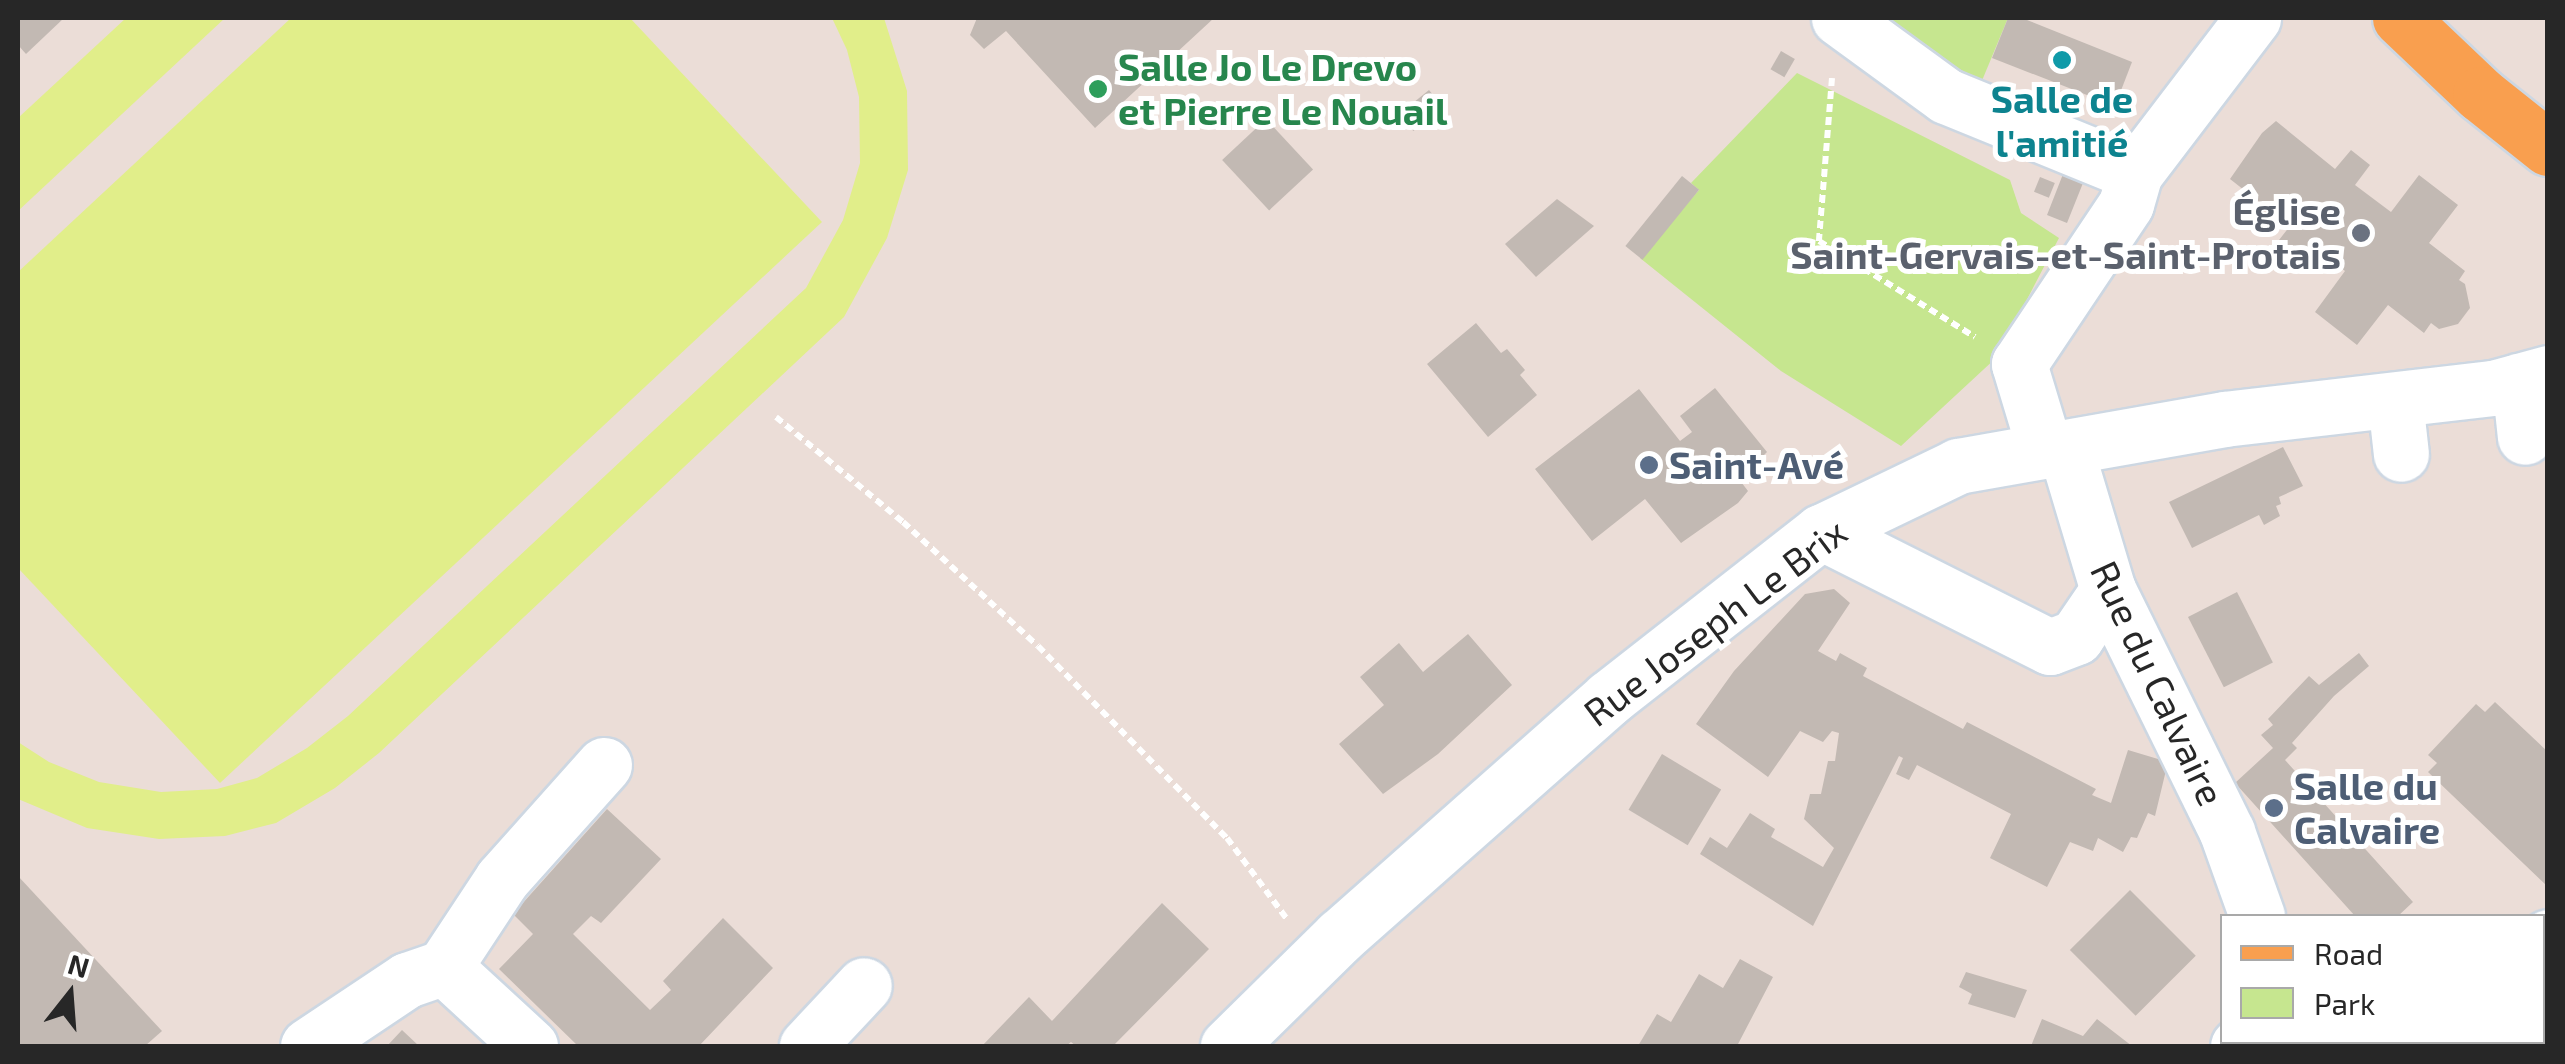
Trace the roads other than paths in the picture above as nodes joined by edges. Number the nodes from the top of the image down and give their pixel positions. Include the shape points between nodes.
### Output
1 (2252, 18) edge
2 (2400, 18) edge
3 (1834, 39) edge
4 (2548, 148) edge
5 (2135, 174) junction
6 (2533, 377) edge
7 (2395, 400) junction
8 (2526, 437) dead end
9 (2055, 449) junction
10 (2401, 454) dead end
11 (1821, 532) junction
12 (2108, 590) junction
13 (604, 765) dead end
14 (2256, 914) edge
15 (444, 968) junction
16 (864, 986) dead end
17 (308, 1046) edge
18 (530, 1046) edge
19 (808, 1046) edge
20 (1228, 1046) edge

1 - 5 street
2 - 4 main road
3 - 5 street via 1946,96
5 - 9 street, Rue du Calvaire via 2126,204 2019,364
6 - 7 street, Rue Joseph Le Brix
6 - 8 street
7 - 9 street, Rue Joseph Le Brix via 2224,419
7 - 10 street
9 - 11 street, Rue Joseph Le Brix via 1958,466
9 - 12 street, Rue du Calvaire
11 - 12 street via 2050,647 2076,638
11 - 20 street, Rue Joseph Le Brix via 1609,698
12 - 14 street, Rue du Calvaire via 2227,832
13 - 15 street via 502,879
15 - 17 street via 408,980
15 - 18 street
16 - 19 street

